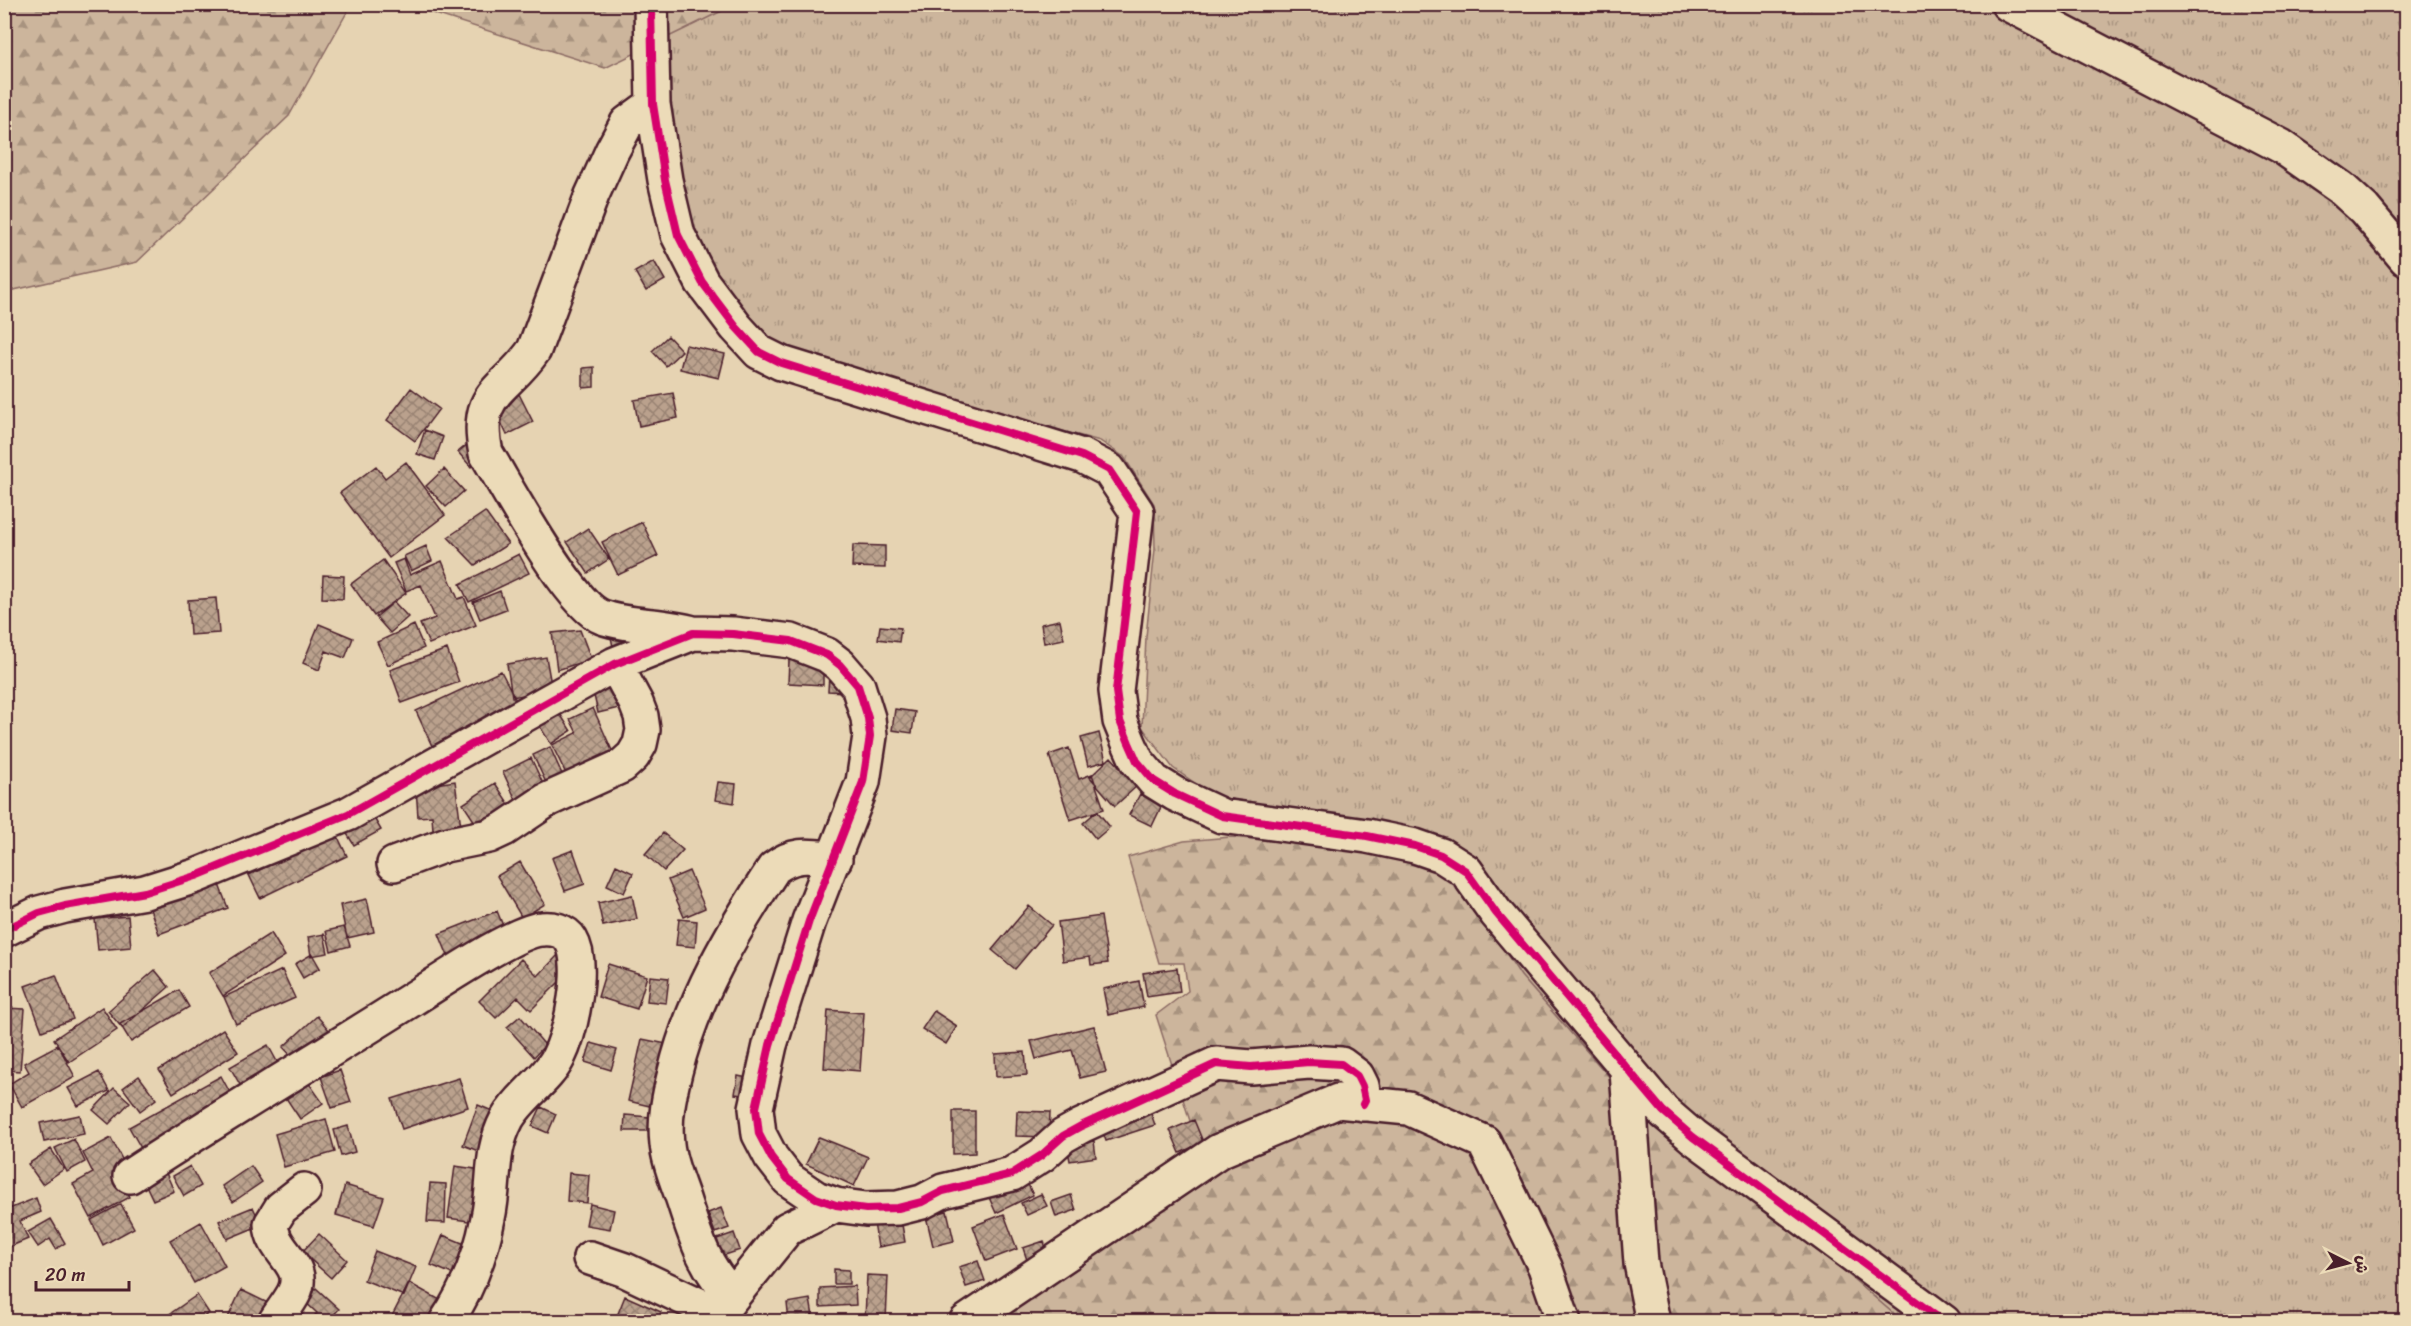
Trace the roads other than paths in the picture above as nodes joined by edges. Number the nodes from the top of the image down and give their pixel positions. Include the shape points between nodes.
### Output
1 (651, 4) edge
2 (2008, 4) edge
3 (652, 104) junction
4 (2406, 259) edge
5 (693, 633) junction
6 (615, 664) junction
7 (835, 859) junction
8 (394, 864) dead end
9 (4, 930) edge
10 (1627, 1071) junction
11 (1363, 1104) junction
12 (130, 1176) dead end
13 (304, 1190) dead end
14 (836, 1205) junction
15 (590, 1258) dead end
16 (721, 1310) edge
17 (275, 1322) edge
18 (446, 1322) edge
19 (966, 1322) edge
20 (1564, 1322) edge
21 (1653, 1322) edge
22 (1944, 1322) edge

1 - 3 street
2 - 4 street via 2281,146 2341,188
3 - 5 street via 627,123 620,136 592,195 534,350 495,390 485,410 482,431 486,453 560,573 588,608 622,622
3 - 10 street via 678,234 702,282 759,352 781,363 1082,456 1109,470 1137,512 1116,691 1120,721 1137,761 1154,781 1174,795 1222,816 1367,836 1441,855 1466,872 1496,914
5 - 6 street
5 - 7 street via 791,641 827,655 858,686 870,736 863,782
6 - 8 street via 641,716 643,730 640,744 627,761 547,800 504,830 445,845
6 - 9 street via 348,814 196,876 145,892 56,908
7 - 14 street via 789,982 756,1114 759,1134 779,1170 810,1195
7 - 16 street via 795,856 774,868 716,964 681,1044 666,1115 667,1145 697,1243 720,1284
10 - 21 street via 1641,1263
10 - 22 street via 1693,1137
11 - 14 street via 1357,1076 1341,1064 1216,1064 1081,1126 1012,1174 943,1191 909,1206 866,1209
11 - 19 street via 1338,1101 1219,1151
11 - 20 street via 1408,1108 1484,1142 1545,1267
12 - 18 street via 443,979 516,938 540,928 557,929 570,938 577,956 567,1034 557,1059 515,1107 501,1132 494,1154 488,1219 468,1284
13 - 17 street via 281,1208 271,1224 274,1241 297,1276 293,1294
14 - 16 street via 787,1229
15 - 16 street

